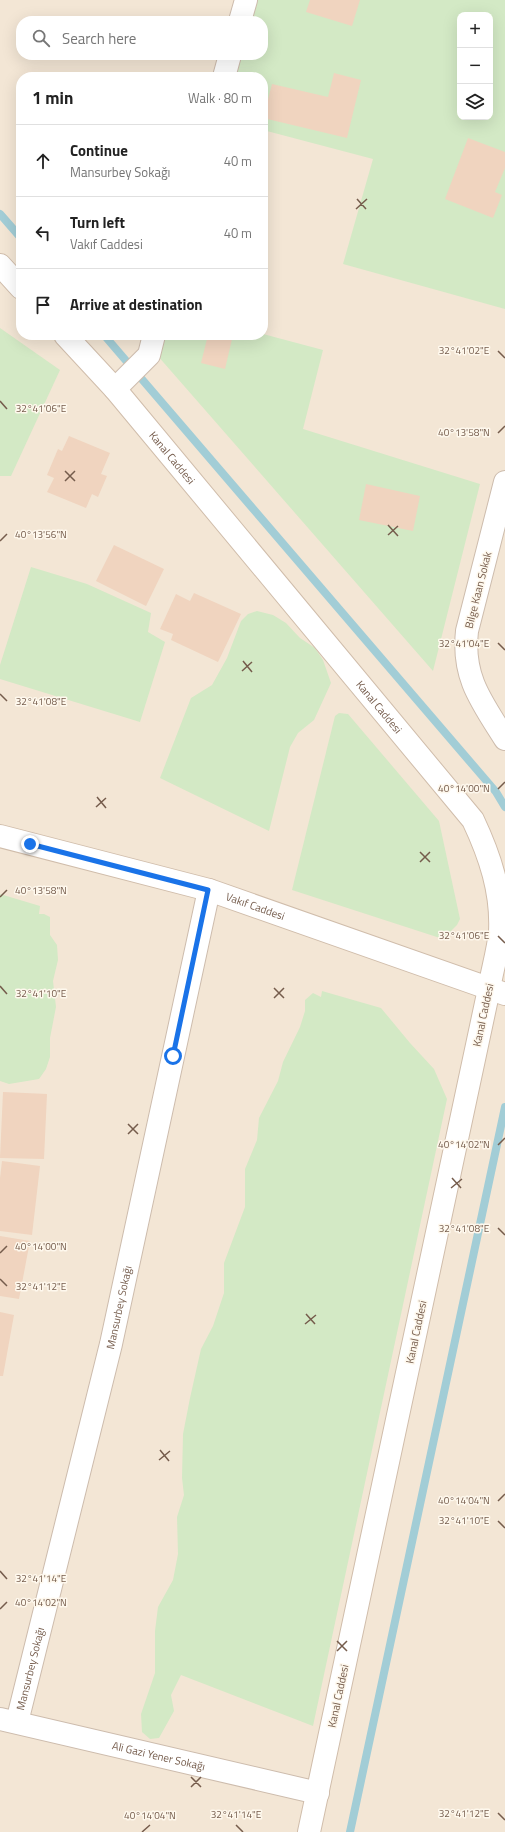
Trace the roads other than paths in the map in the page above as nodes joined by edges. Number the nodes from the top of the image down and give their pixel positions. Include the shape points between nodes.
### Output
1 (246, 0) edge
2 (241, 16) edge
3 (229, 60) edge
4 (225, 72) edge
5 (0, 265) edge
6 (16, 283) edge
7 (70, 340) edge
8 (152, 345) edge
9 (115, 390) junction
10 (505, 482) edge
11 (505, 739) edge
12 (0, 836) edge
13 (208, 890) junction
14 (502, 933) edge
15 (497, 991) edge
16 (8, 1720) edge
17 (318, 1793) junction
18 (309, 1832) edge

1 - 2 street
3 - 4 street
5 - 6 street
7 - 9 street, Kanal Caddesi
8 - 9 street
9 - 14 street, Kanal Caddesi via 473,820 498,889
10 - 11 street, Bilge Kaan Sokak via 467,631 466,645 466,662 481,701
12 - 13 street, Vakıf Caddesi
13 - 15 street, Vakıf Caddesi
13 - 16 street, Mansurbey Sokağı via 110,1344
14 - 15 street, Kanal Caddesi
15 - 17 street, Kanal Caddesi
16 - 17 street, Ali Gazi Yener Sokağı
17 - 18 street, Kanal Caddesi

